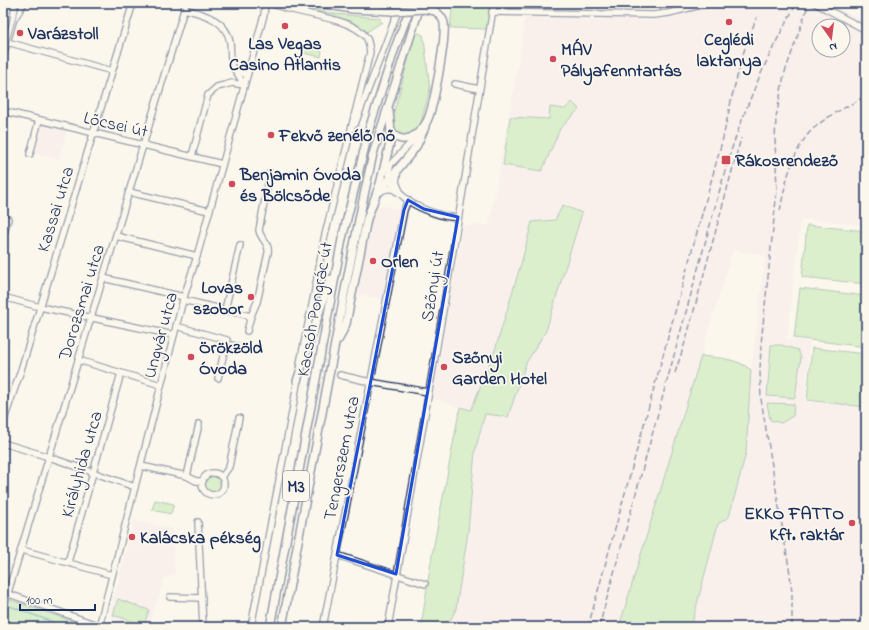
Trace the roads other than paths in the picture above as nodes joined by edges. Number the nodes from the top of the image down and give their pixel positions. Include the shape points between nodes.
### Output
1 (15, 3) edge
2 (24, 3) edge
3 (133, 3) edge
4 (265, 3) edge
5 (271, 3) edge
6 (317, 3) edge
7 (379, 3) edge
8 (401, 3) edge
9 (412, 3) edge
10 (421, 3) edge
11 (494, 3) edge
12 (709, 3) edge
13 (817, 4) edge
14 (185, 6) edge
15 (391, 8) edge
16 (356, 9) junction
17 (492, 12) junction
18 (13, 22) junction
19 (866, 30) edge
20 (7, 42) junction
21 (3, 57) edge
22 (112, 71) junction
23 (236, 71) junction
24 (247, 75) junction
25 (455, 84) dead end
26 (244, 86) junction
27 (479, 89) junction
28 (389, 101) junction
29 (3, 112) edge
30 (39, 120) junction
31 (425, 124) junction
32 (391, 132) junction
33 (93, 133) junction
34 (142, 145) junction
35 (346, 151) junction
36 (30, 154) dead end
37 (192, 156) junction
38 (222, 164) junction
39 (398, 169) junction
40 (270, 173) dead end
41 (389, 178) junction
42 (396, 191) junction
43 (129, 192) junction
44 (376, 197) junction
45 (407, 200) junction
46 (209, 211) junction
47 (458, 217) junction
48 (8, 219) dead end
49 (116, 236) junction
50 (3, 237) edge
51 (240, 245) dead end
52 (197, 256) junction
53 (337, 262) junction
54 (103, 278) junction
55 (3, 297) edge
56 (183, 299) junction
57 (40, 307) junction
58 (225, 310) junction
59 (251, 316) junction
60 (90, 318) junction
61 (176, 326) junction
62 (247, 331) dead end
63 (174, 335) junction
64 (226, 344) junction
65 (248, 350) dead end
66 (334, 352) junction
67 (78, 360) junction
68 (121, 373) junction
69 (340, 375) dead end
70 (218, 378) dead end
71 (297, 381) junction
72 (370, 382) junction
73 (161, 385) junction
74 (428, 392) junction
75 (239, 418) dead end
76 (3, 423) edge
77 (199, 424) dead end
78 (3, 443) edge
79 (49, 457) junction
80 (141, 466) junction
81 (93, 473) junction
82 (187, 476) junction
83 (222, 477) junction
84 (203, 481) junction
85 (135, 487) junction
86 (198, 522) dead end
87 (22, 550) junction
88 (337, 555) junction
89 (68, 562) junction
90 (396, 574) junction
91 (112, 575) junction
92 (425, 584) dead end
93 (6, 595) edge
94 (170, 597) dead end
95 (202, 598) junction
96 (3, 609) edge
97 (100, 626) edge
98 (203, 627) edge
99 (251, 627) edge
100 (270, 627) edge
101 (282, 627) edge
102 (323, 627) edge
103 (388, 627) edge

1 - 18 street
2 - 18 street
3 - 22 street, Kassai utca
4 - 24 street, Ungvár utca
5 - 35 street, Kacsóh Pongrác út via 352,26 366,36 370,52
6 - 16 main road
7 - 16 main road
8 - 35 street, Kacsóh Pongrác út
9 - 53 main road, Kacsóh Pongrác út / M3 via 370,126
10 - 28 main road, Kacsóh Pongrác út / M3
11 - 17 street, Szőnyi út
12 - 17 street via 654,15
13 - 19 street
14 - 23 street via 218,21 228,33 232,67
14 - 34 street, Dorozsmai utca
15 - 16 main road
15 - 31 main road, bridge via 426,9 435,11 443,19 444,31 435,94
17 - 27 street, Szőnyi út
18 - 20 street
20 - 21 street
20 - 22 street
22 - 33 street, Kassai utca
23 - 24 street
23 - 26 street
24 - 26 street, Ungvár utca
25 - 27 street
26 - 37 street via 232,83 217,87 208,95
26 - 38 street, Ungvár utca
27 - 47 street, Szőnyi út
28 - 32 main road
28 - 66 main road, Kacsóh Pongrác út / M3 via 373,154
29 - 30 street, Lőcsei út
30 - 33 street, Lőcsei út
30 - 36 street
31 - 32 main road via 414,136 405,139 397,138
31 - 39 main road via 417,145
31 - 41 street via 415,139 391,164
32 - 44 main road
33 - 34 street, Lőcsei út
33 - 57 street, Kassai utca
34 - 37 street, Lőcsei út
34 - 43 street, Dorozsmai utca
35 - 71 street, Kacsóh Pongrác út via 324,240
37 - 38 street, Lőcsei út
38 - 46 street, Ungvár utca
39 - 41 main road
39 - 45 street via 397,185
40 - 59 street via 259,230 269,248 257,302
41 - 42 street
41 - 44 main road
42 - 44 street via 386,189
42 - 45 street
43 - 46 street
43 - 49 street, Dorozsmai utca
44 - 66 main road via 367,219 346,324
45 - 47 street via 424,209
45 - 72 street, Tengerszem utca
46 - 52 street, Ungvár utca
47 - 74 street, Szőnyi út
48 - 50 street
49 - 52 street
49 - 54 street, Dorozsmai utca
51 - 58 street
52 - 56 street, Ungvár utca
53 - 71 main road
53 - 100 main road, Kacsóh Pongrác út / M3
54 - 56 street
54 - 60 street, Dorozsmai utca
55 - 57 street
56 - 58 street
56 - 61 street, Ungvár utca
57 - 60 street
57 - 76 street, Kassai utca
58 - 59 street
59 - 62 street
60 - 63 street
60 - 67 street, Dorozsmai utca
61 - 63 street, Ungvár utca
61 - 64 street via 227,340
63 - 73 street, Ungvár utca
64 - 65 street
64 - 70 street
66 - 101 main road, Kacsóh Pongrác út / M3
67 - 68 street
67 - 79 street, Dorozsmai utca
68 - 73 street
68 - 81 street, Királyhida utca
69 - 72 street
71 - 99 street, Kacsóh Pongrác út
72 - 74 street
72 - 88 street, Tengerszem utca
73 - 80 street, Ungvár utca
74 - 90 street, Szőnyi út
75 - 83 street via 229,467
77 - 82 street
78 - 79 street
79 - 81 street
79 - 87 street, Dorozsmai utca
80 - 82 street
80 - 85 street, Ungvár utca
81 - 85 street
81 - 89 street, Királyhida utca
82 - 84 street via 196,481
83 - 84 street via 216,473 209,474
83 - 84 street via 224,487 219,493 212,495 204,488
85 - 91 street, Ungvár utca
86 - 95 street
87 - 89 street
87 - 93 street, Dorozsmai utca
88 - 90 street
88 - 102 street, Tengerszem utca
89 - 91 street
90 - 92 street
90 - 103 street, Szőnyi út
91 - 97 street, Ungvár utca
93 - 96 street, Dorozsmai utca
93 - 97 street
94 - 95 street
95 - 98 street

